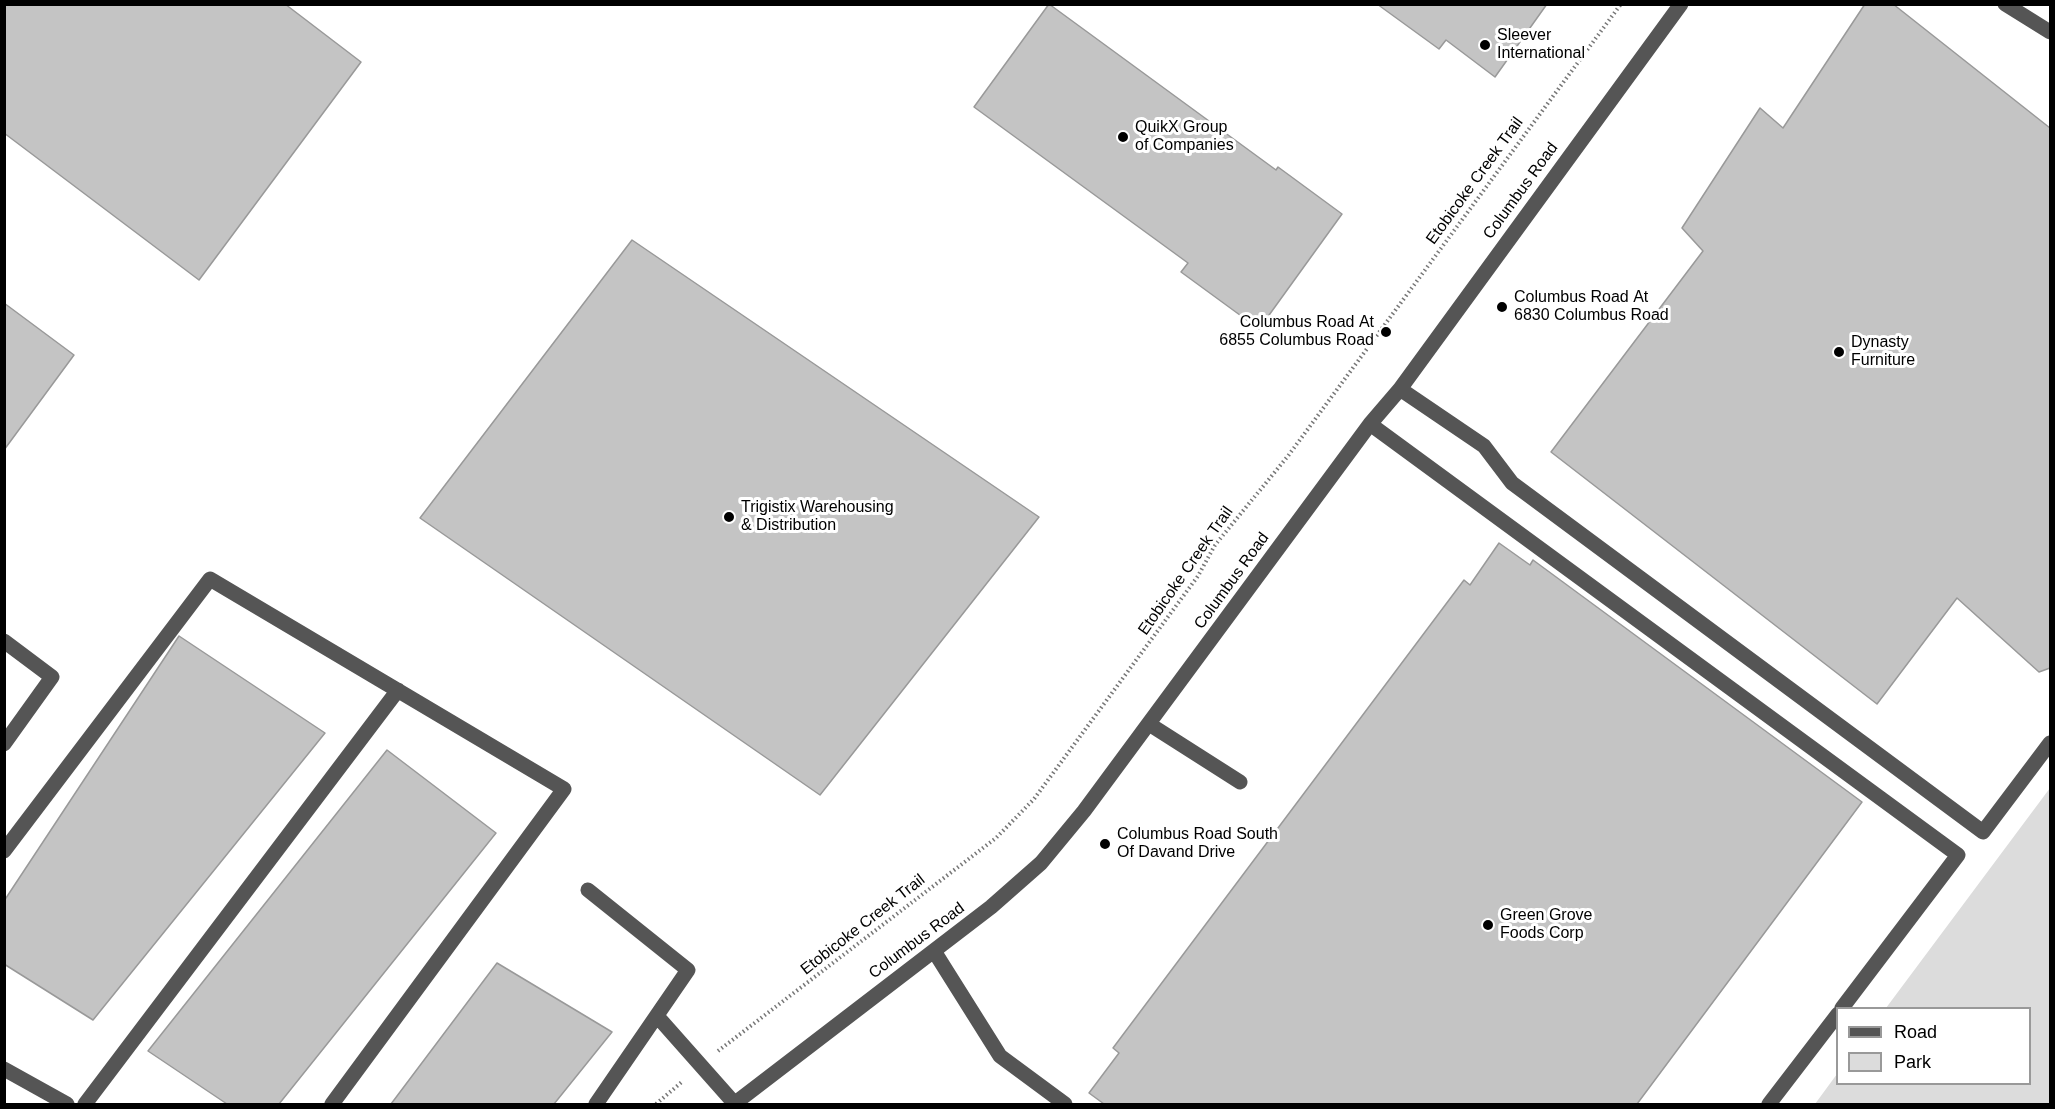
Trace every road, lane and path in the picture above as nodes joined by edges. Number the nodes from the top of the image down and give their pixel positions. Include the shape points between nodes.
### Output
1 (1622, 4) edge
2 (1681, 4) edge
3 (2005, 4) edge
4 (2050, 32) edge
5 (1400, 389) junction
6 (1370, 424) junction
7 (4, 641) edge
8 (398, 690) junction
9 (1149, 724) junction
10 (2050, 743) edge
11 (4, 744) edge
12 (1240, 782) dead end
13 (4, 851) edge
14 (588, 890) dead end
15 (934, 951) junction
16 (1843, 1007) edge
17 (657, 1016) junction
18 (1836, 1017) edge
19 (718, 1052) dead end
20 (4, 1069) edge
21 (684, 1079) dead end
22 (57, 1102) edge
23 (86, 1104) edge
24 (332, 1104) edge
25 (596, 1104) edge
26 (656, 1104) edge
27 (735, 1104) edge
28 (1065, 1104) edge
29 (1769, 1104) edge

1 - 19 path, Etobicoke Creek Trail via 1288,456 1215,545 1198,576 1034,799 996,838
2 - 5 street, Columbus Road
3 - 4 street
5 - 6 street, Columbus Road
5 - 10 street via 1484,446 1512,483 1983,832
6 - 9 street, Columbus Road
6 - 16 street via 1958,855
7 - 11 street via 52,677
8 - 13 street via 210,579
8 - 23 street
8 - 24 street via 564,789
9 - 12 street
9 - 15 street, Columbus Road via 1041,863
14 - 17 street via 688,970
15 - 27 street, Columbus Road
15 - 28 street via 1000,1056
17 - 25 street
17 - 27 street
18 - 29 street
20 - 22 street
21 - 26 path

